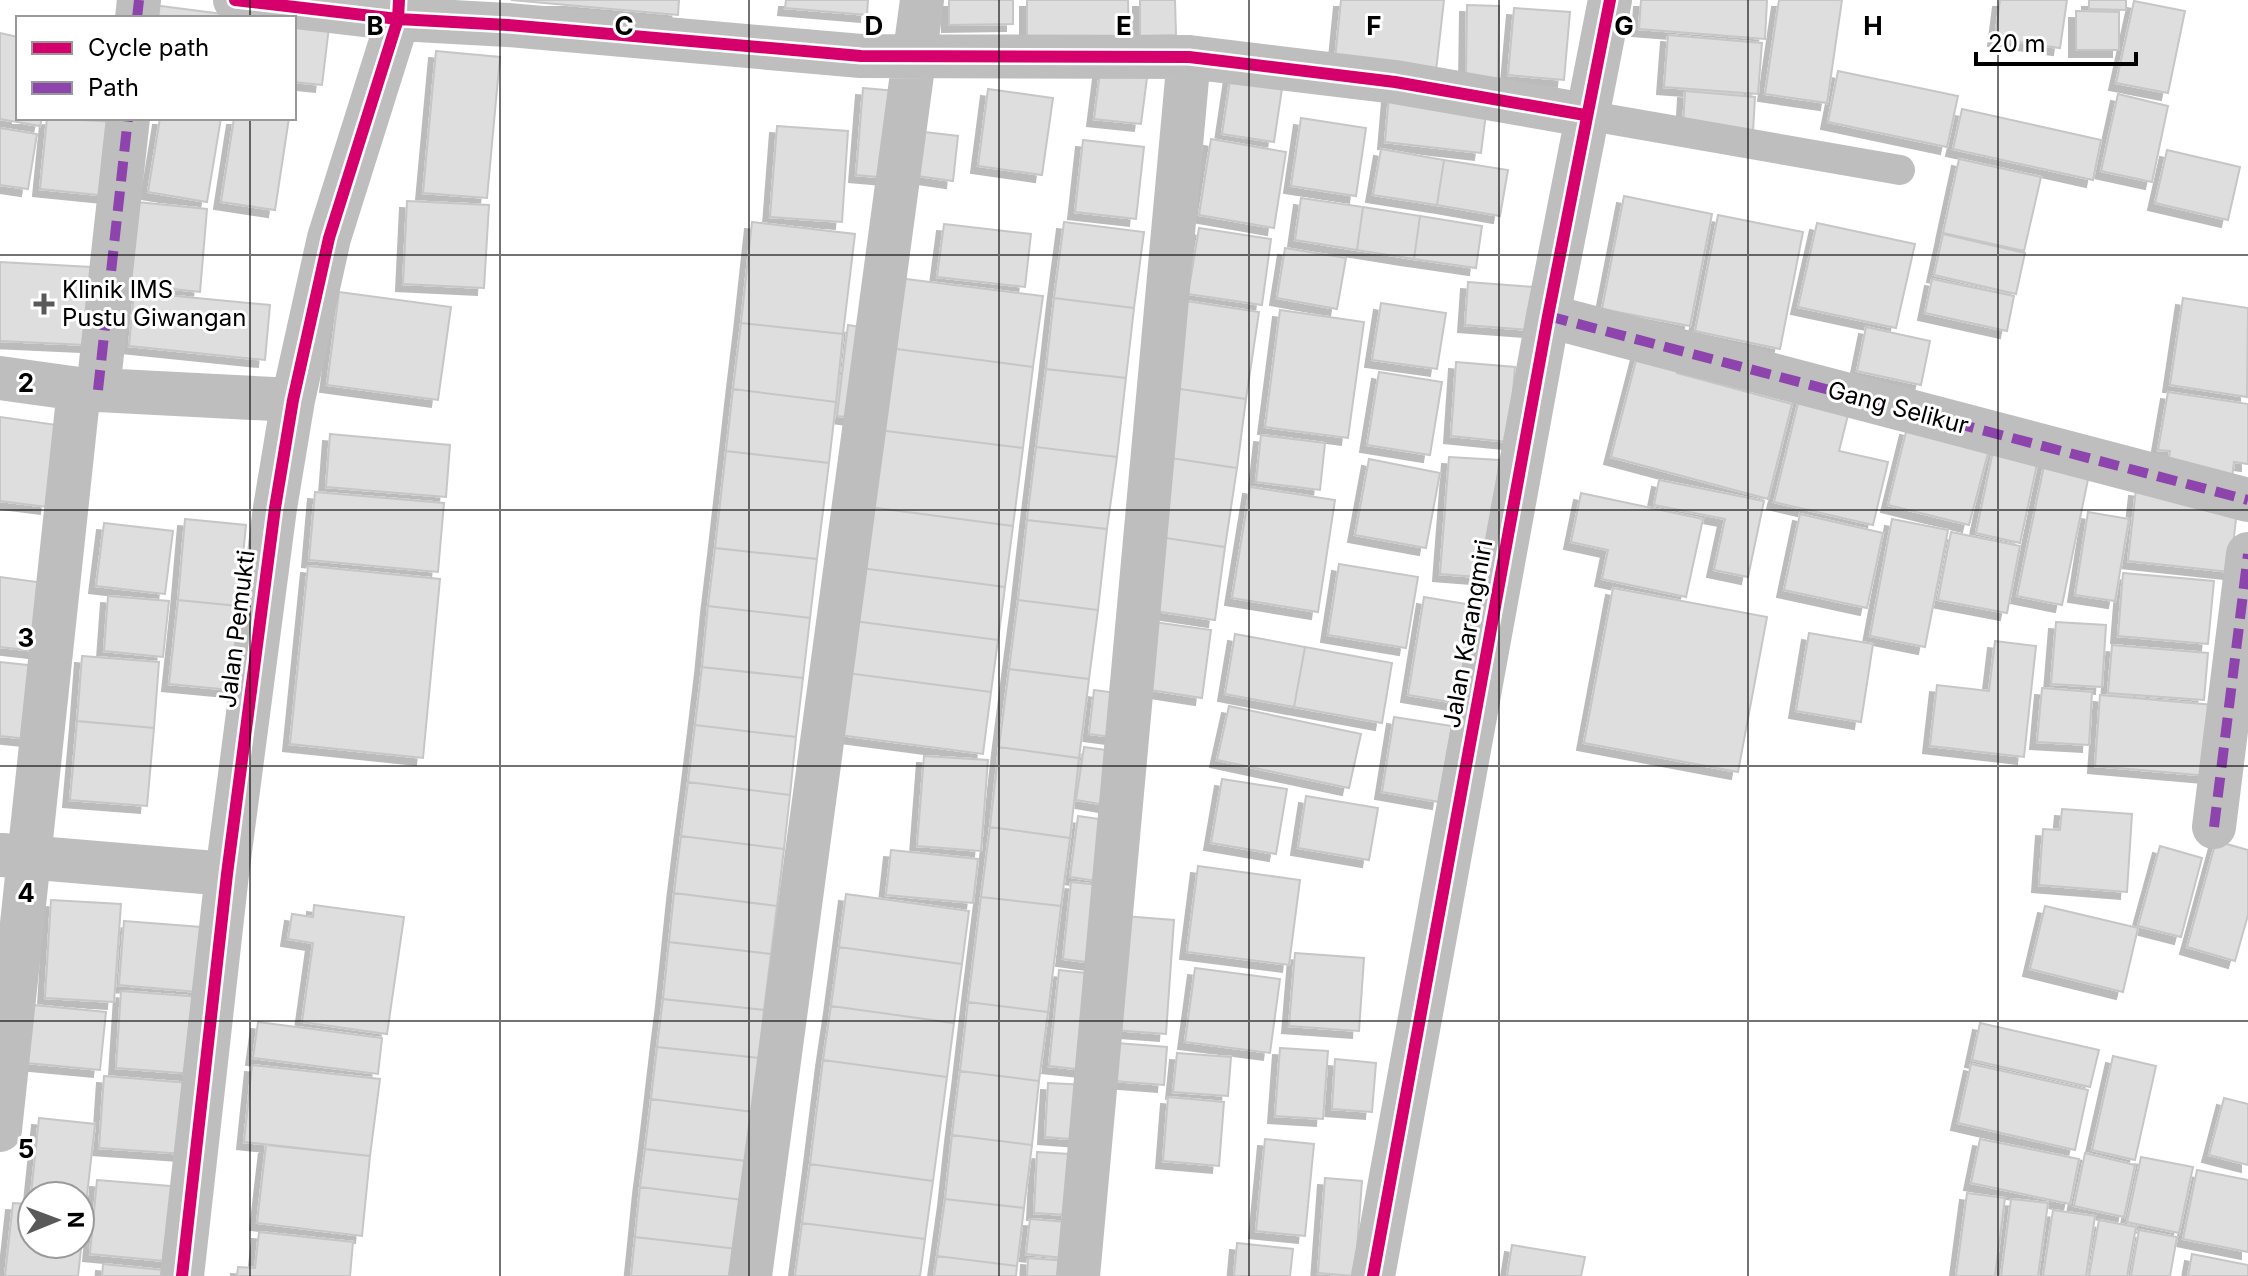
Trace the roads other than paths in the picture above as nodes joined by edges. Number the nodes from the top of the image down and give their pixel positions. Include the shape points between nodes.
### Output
1 (235, 0) edge
2 (922, 0) edge
3 (1610, 0) edge
4 (398, 10) edge
5 (916, 57) junction
6 (1189, 57) junction
7 (1585, 115) junction
8 (128, 120) edge
9 (1900, 170) dead end
10 (1548, 316) junction
11 (0, 378) edge
12 (89, 390) junction
13 (293, 400) junction
14 (2248, 500) edge
15 (2248, 554) edge
16 (2214, 827) dead end
17 (15, 856) edge
18 (227, 874) junction
19 (0, 1130) edge
20 (182, 1276) edge
21 (750, 1276) edge
22 (1078, 1276) edge
23 (1373, 1276) edge

1 - 4 street
2 - 5 street
3 - 7 street, Jalan Karangmiri
4 - 5 street via 683,42
4 - 13 street, Jalan Pemukti via 329,238
5 - 6 street
5 - 21 street
6 - 7 street via 1395,82
6 - 22 street
7 - 9 lane
7 - 10 street, Jalan Karangmiri
8 - 12 street
10 - 14 street, Gang Selikur
10 - 23 street, Jalan Karangmiri
11 - 12 street
12 - 13 street
12 - 17 street
13 - 18 street, Jalan Pemukti
15 - 16 street
17 - 18 street
17 - 19 street
18 - 20 street, Jalan Pemukti

